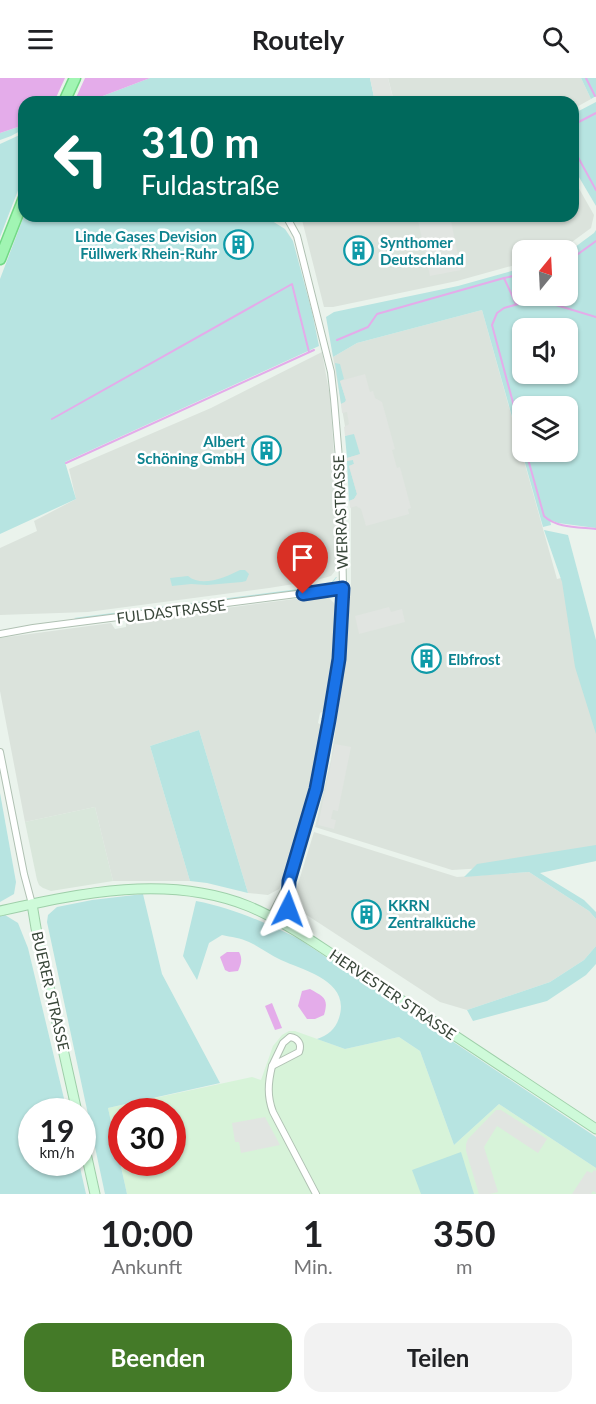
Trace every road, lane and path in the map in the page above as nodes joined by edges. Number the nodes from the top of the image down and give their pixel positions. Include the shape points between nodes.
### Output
1 (75, 78) edge
2 (67, 96) edge
3 (18, 214) edge
4 (289, 222) edge
5 (0, 260) edge
6 (343, 588) junction
7 (0, 634) edge
8 (0, 752) edge
9 (289, 881) junction
10 (32, 903) junction
11 (0, 911) edge
12 (270, 916) junction
13 (310, 940) junction
14 (272, 1066) junction
15 (74, 1098) edge
16 (596, 1129) edge
17 (91, 1176) edge
18 (95, 1194) edge
19 (316, 1194) edge

1 - 2 main road
3 - 5 main road
4 - 6 street, WERRASTRASSE via 297,236 330,372 341,482
6 - 7 street, FULDASTRASSE
6 - 9 street, WERRASTRASSE via 339,659 329,720 316,789
8 - 10 street
9 - 12 street, WERRASTRASSE
9 - 13 street, WERRASTRASSE via 288,909
10 - 11 main road
10 - 12 main road, HERVESTER STRASSE via 112,890 162,890 211,895
10 - 15 main road, BUERER STRASSE
12 - 13 main road, HERVESTER STRASSE
13 - 16 main road, HERVESTER STRASSE
14 - 14 street via 284,1040 298,1040 299,1052
14 - 19 street via 268,1088 271,1107
17 - 18 main road

